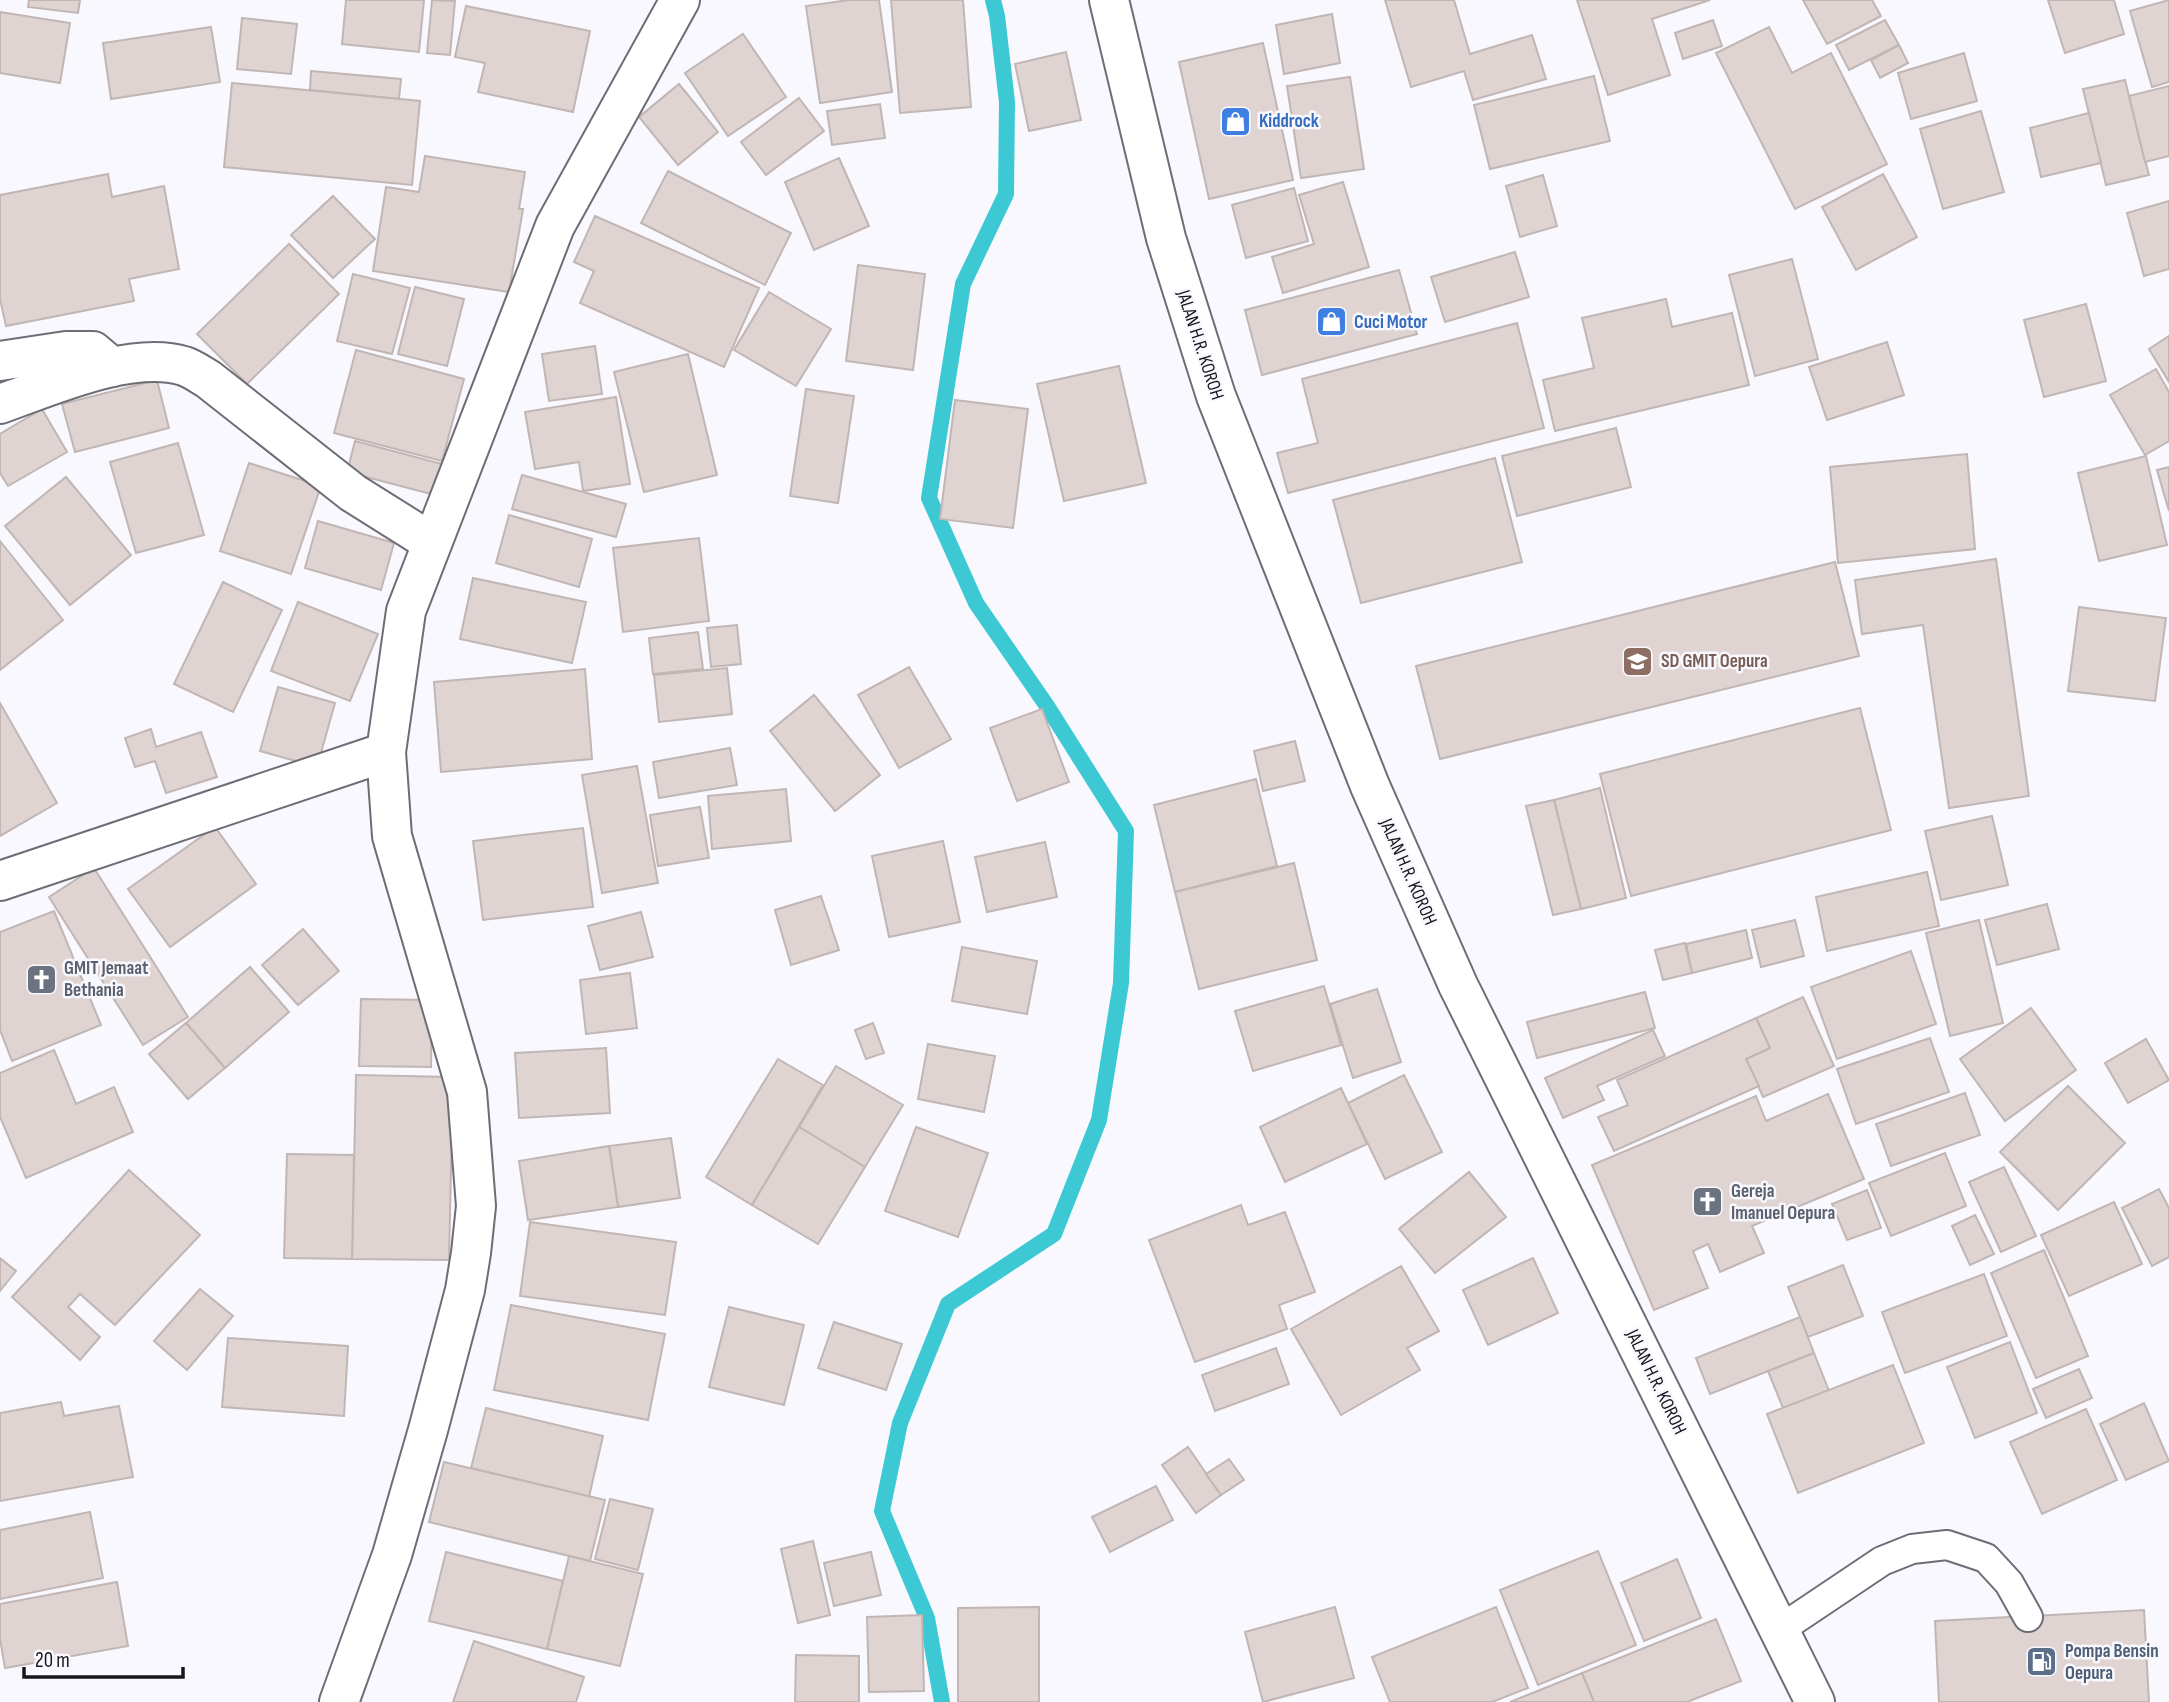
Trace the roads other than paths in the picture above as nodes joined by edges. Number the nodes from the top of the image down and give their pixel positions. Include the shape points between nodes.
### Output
1 (680, 0) edge
2 (1109, 0) edge
3 (0, 361) edge
4 (112, 367) junction
5 (0, 404) edge
6 (431, 542) junction
7 (386, 752) junction
8 (0, 881) edge
9 (2028, 1616) dead end
10 (1779, 1630) junction
11 (339, 1702) edge
12 (1815, 1702) edge

1 - 6 street via 555,226
2 - 10 street, JALAN H.R. KOROH via 1166,238 1216,396 1370,786 1458,985
3 - 4 street via 93,351
4 - 5 street
4 - 6 street via 164,362 187,367 353,493
6 - 7 street via 406,611
7 - 8 street
7 - 11 street via 392,836 467,1092 476,1206 465,1290 428,1430 392,1555
9 - 10 lane via 2009,1583 1986,1558 1947,1545 1912,1549 1882,1561
10 - 12 street, JALAN H.R. KOROH

